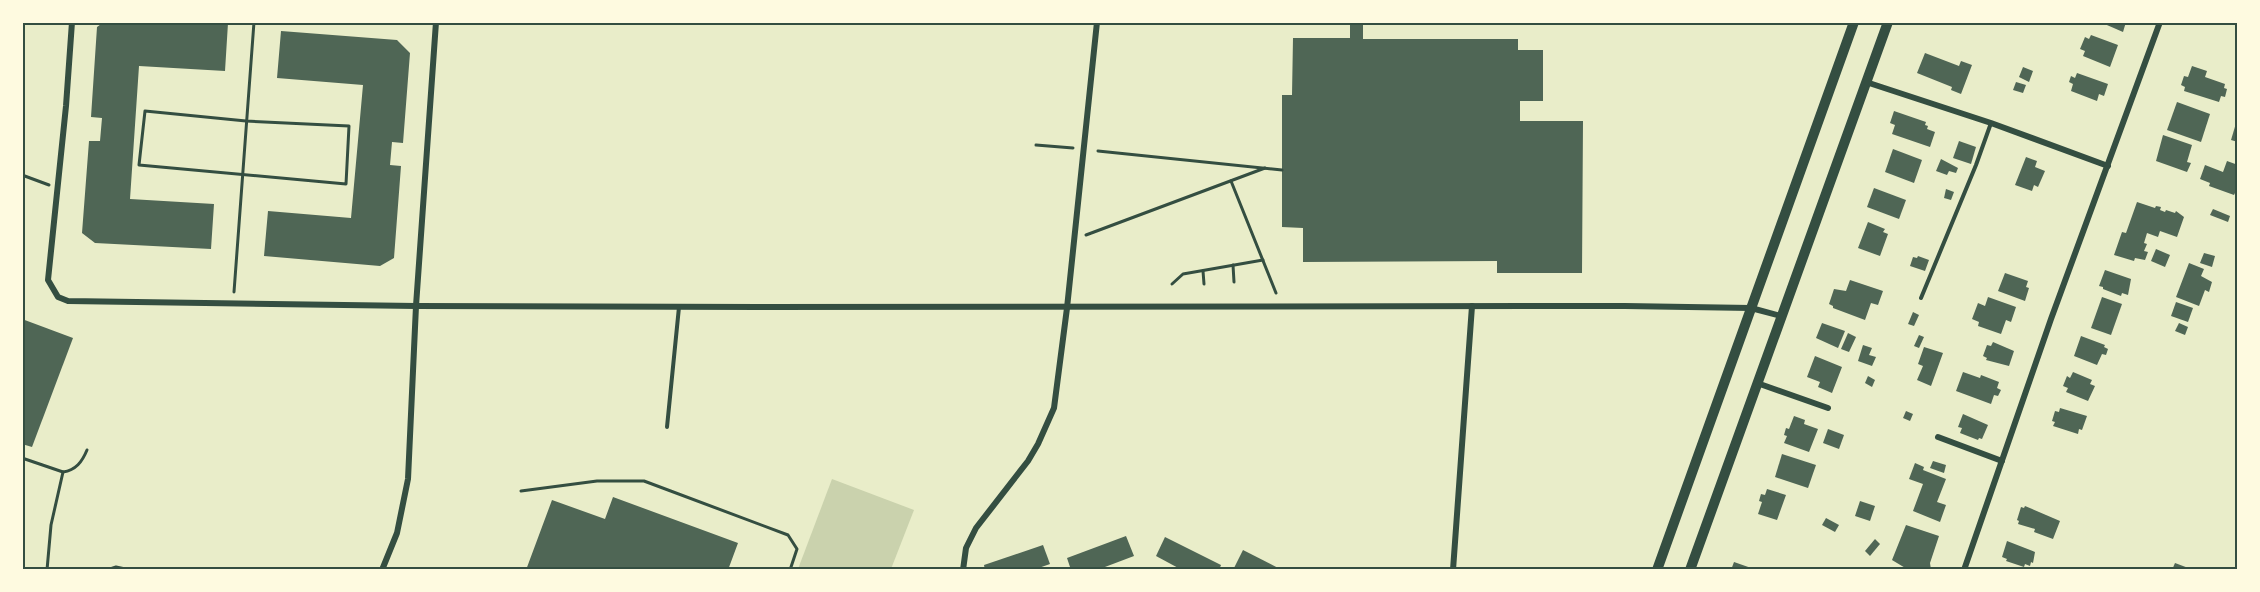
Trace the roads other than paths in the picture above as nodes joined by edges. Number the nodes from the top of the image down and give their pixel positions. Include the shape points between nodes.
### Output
1 (72, 22) edge
2 (436, 22) edge
3 (1097, 22) edge
4 (1854, 22) edge
5 (1888, 22) edge
6 (2160, 22) edge
7 (1866, 82) junction
8 (1991, 123) junction
9 (2108, 166) junction
10 (1921, 298) dead end
11 (416, 306) junction
12 (1472, 306) junction
13 (679, 307) junction
14 (1067, 308) junction
15 (1751, 308) junction
16 (1781, 316) junction
17 (1757, 383) junction
18 (1828, 408) dead end
19 (667, 427) dead end
20 (1938, 437) dead end
21 (2002, 461) junction
22 (382, 570) edge
23 (963, 570) edge
24 (1453, 570) edge
25 (1657, 570) edge
26 (1690, 570) edge
27 (1964, 570) edge

1 - 11 street via 48,280 58,297 68,301
2 - 11 street
3 - 14 street
4 - 15 main road
5 - 7 main road
6 - 9 street
7 - 8 street
7 - 16 main road
8 - 9 street
8 - 10 lane
9 - 21 street
11 - 13 street
11 - 22 street via 408,479 397,533
12 - 14 street
12 - 15 street
12 - 24 street
13 - 14 street
13 - 19 lane
14 - 23 street via 1054,408 1028,461 976,528 966,548
15 - 16 street
15 - 25 main road
16 - 17 main road
17 - 18 street
17 - 26 main road
20 - 21 street
21 - 27 street

